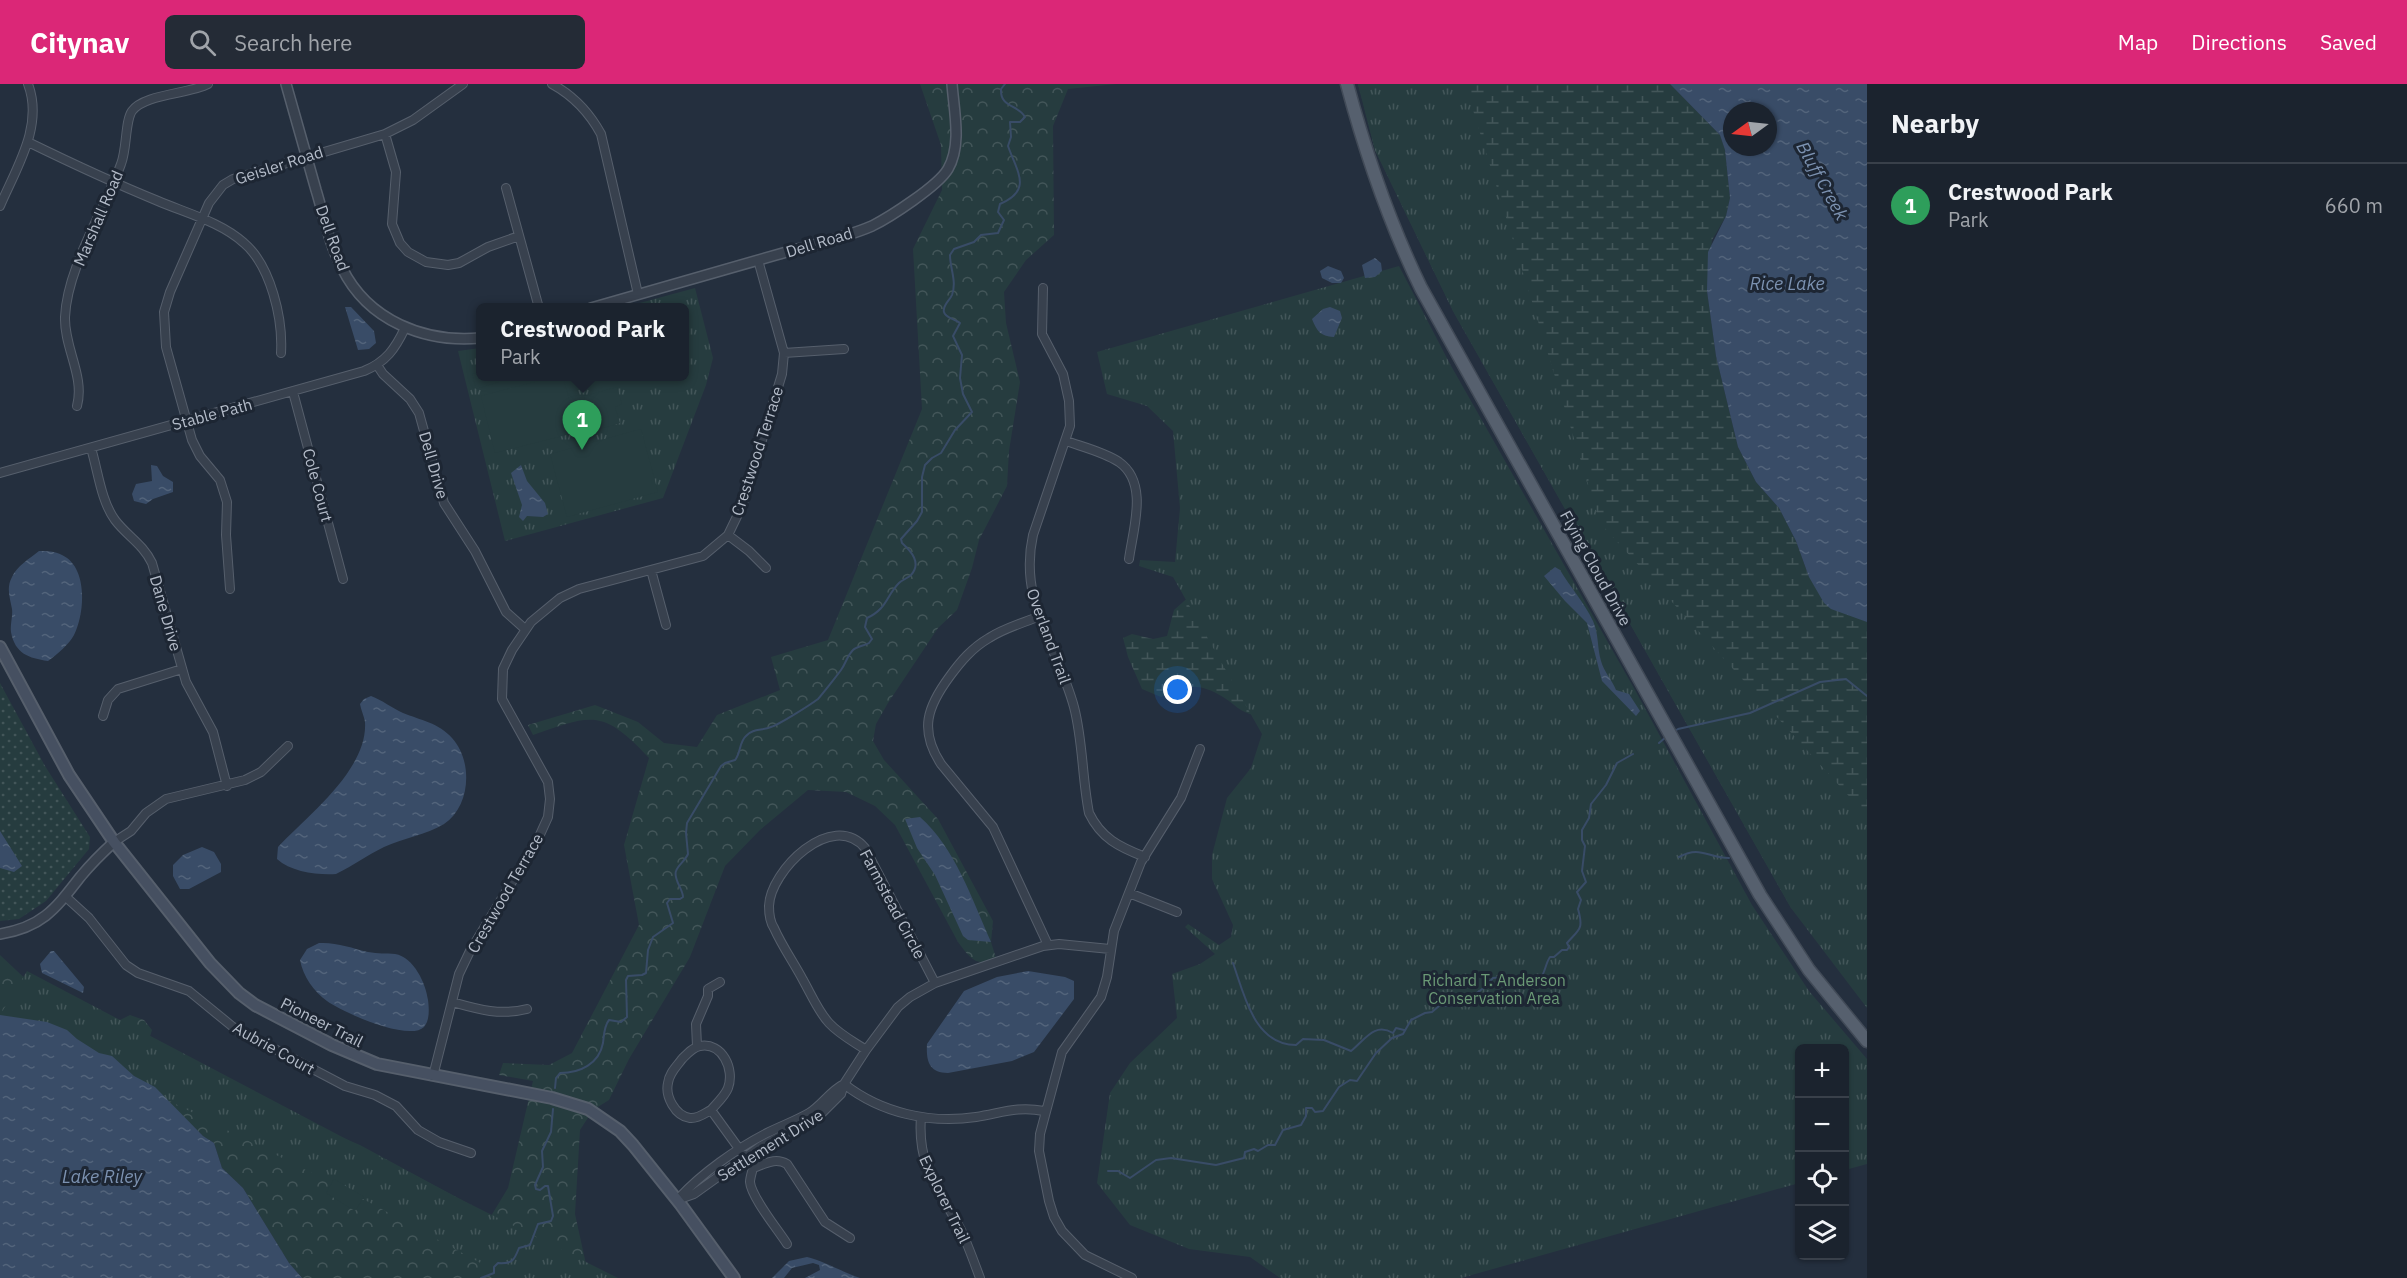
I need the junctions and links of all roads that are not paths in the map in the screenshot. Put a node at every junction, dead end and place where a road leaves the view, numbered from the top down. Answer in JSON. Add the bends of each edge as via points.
{"nodes":[{"id":1,"x":28,"y":84,"type":"edge"},
{"id":2,"x":208,"y":84,"type":"edge"},
{"id":3,"x":286,"y":84,"type":"edge"},
{"id":4,"x":463,"y":84,"type":"edge"},
{"id":5,"x":552,"y":84,"type":"edge"},
{"id":6,"x":952,"y":84,"type":"edge"},
{"id":7,"x":1347,"y":84,"type":"edge"},
{"id":8,"x":385,"y":134,"type":"junction"},
{"id":9,"x":27,"y":142,"type":"junction"},
{"id":10,"x":306,"y":156,"type":"junction"},
{"id":11,"x":113,"y":183,"type":"junction"},
{"id":12,"x":506,"y":188,"type":"dead end"},
{"id":13,"x":0,"y":206,"type":"edge"},
{"id":14,"x":201,"y":220,"type":"junction"},
{"id":15,"x":519,"y":236,"type":"junction"},
{"id":16,"x":758,"y":260,"type":"junction"},
{"id":17,"x":1043,"y":288,"type":"dead end"},
{"id":18,"x":638,"y":294,"type":"junction"},
{"id":19,"x":538,"y":303,"type":"edge"},
{"id":20,"x":608,"y":303,"type":"edge"},
{"id":21,"x":405,"y":328,"type":"junction"},
{"id":22,"x":476,"y":338,"type":"edge"},
{"id":23,"x":844,"y":349,"type":"dead end"},
{"id":24,"x":281,"y":353,"type":"dead end"},
{"id":25,"x":784,"y":353,"type":"junction"},
{"id":26,"x":377,"y":365,"type":"junction"},
{"id":27,"x":293,"y":392,"type":"junction"},
{"id":28,"x":77,"y":406,"type":"dead end"},
{"id":29,"x":187,"y":421,"type":"junction"},
{"id":30,"x":1066,"y":441,"type":"junction"},
{"id":31,"x":91,"y":448,"type":"junction"},
{"id":32,"x":0,"y":473,"type":"edge"},
{"id":33,"x":728,"y":536,"type":"junction"},
{"id":34,"x":1129,"y":559,"type":"dead end"},
{"id":35,"x":766,"y":568,"type":"dead end"},
{"id":36,"x":651,"y":570,"type":"junction"},
{"id":37,"x":344,"y":579,"type":"dead end"},
{"id":38,"x":230,"y":590,"type":"dead end"},
{"id":39,"x":1040,"y":616,"type":"junction"},
{"id":40,"x":666,"y":625,"type":"dead end"},
{"id":41,"x":525,"y":629,"type":"junction"},
{"id":42,"x":0,"y":647,"type":"edge"},
{"id":43,"x":182,"y":669,"type":"junction"},
{"id":44,"x":102,"y":716,"type":"dead end"},
{"id":45,"x":288,"y":746,"type":"dead end"},
{"id":46,"x":1200,"y":749,"type":"dead end"},
{"id":47,"x":227,"y":786,"type":"junction"},
{"id":48,"x":114,"y":842,"type":"junction"},
{"id":49,"x":1145,"y":857,"type":"junction"},
{"id":50,"x":1129,"y":893,"type":"junction"},
{"id":51,"x":66,"y":897,"type":"junction"},
{"id":52,"x":1177,"y":912,"type":"dead end"},
{"id":53,"x":0,"y":934,"type":"edge"},
{"id":54,"x":1048,"y":945,"type":"junction"},
{"id":55,"x":1110,"y":949,"type":"junction"},
{"id":56,"x":720,"y":982,"type":"dead end"},
{"id":57,"x":935,"y":983,"type":"junction"},
{"id":58,"x":452,"y":1002,"type":"junction"},
{"id":59,"x":527,"y":1009,"type":"dead end"},
{"id":60,"x":1867,"y":1041,"type":"edge"},
{"id":61,"x":697,"y":1046,"type":"junction"},
{"id":62,"x":866,"y":1050,"type":"junction"},
{"id":63,"x":433,"y":1076,"type":"junction"},
{"id":64,"x":844,"y":1084,"type":"junction"},
{"id":65,"x":711,"y":1110,"type":"junction"},
{"id":66,"x":1044,"y":1111,"type":"junction"},
{"id":67,"x":921,"y":1118,"type":"junction"},
{"id":68,"x":471,"y":1152,"type":"dead end"},
{"id":69,"x":742,"y":1153,"type":"junction"},
{"id":70,"x":753,"y":1168,"type":"junction"},
{"id":71,"x":677,"y":1200,"type":"junction"},
{"id":72,"x":850,"y":1238,"type":"dead end"},
{"id":73,"x":788,"y":1244,"type":"dead end"},
{"id":74,"x":734,"y":1278,"type":"edge"},
{"id":75,"x":980,"y":1278,"type":"edge"},
{"id":76,"x":1132,"y":1278,"type":"edge"}],
"edges":[{"from":1,"to":9,"type":"street","via":[[34,106]]},
{"from":2,"to":11,"type":"street","name":"Marshall Road","via":[[144,102],[132,111],[124,158]]},
{"from":3,"to":10,"type":"street","name":"Dell Road"},
{"from":4,"to":8,"type":"street","name":"Geisler Road","via":[[413,120]]},
{"from":5,"to":18,"type":"street","via":[[587,111],[601,134]]},
{"from":6,"to":16,"type":"street","name":"Dell Road","via":[[956,135],[953,158],[941,178],[871,226]]},
{"from":7,"to":60,"type":"main road","name":"Flying Cloud Drive","via":[[1366,153],[1421,288],[1760,895],[1822,987]]},
{"from":8,"to":10,"type":"street","name":"Geisler Road"},
{"from":8,"to":15,"type":"street","via":[[396,172],[393,224],[400,243],[417,258],[437,265],[459,263]]},
{"from":9,"to":11,"type":"street"},
{"from":9,"to":13,"type":"street"},
{"from":10,"to":14,"type":"street","name":"Geisler Road","via":[[233,178],[215,194]]},
{"from":10,"to":21,"type":"street","name":"Dell Road","via":[[342,269],[378,311]]},
{"from":11,"to":14,"type":"street"},
{"from":11,"to":28,"type":"street","name":"Marshall Road","via":[[66,303],[66,334],[80,389]]},
{"from":12,"to":15,"type":"street"},
{"from":14,"to":24,"type":"street","via":[[246,244],[263,266],[282,331]]},
{"from":14,"to":29,"type":"street","name":"Geisler Road","via":[[166,302],[163,322]]},
{"from":15,"to":19,"type":"street"},
{"from":16,"to":18,"type":"street","name":"Dell Road"},
{"from":16,"to":25,"type":"street","name":"Crestwood Terrace"},
{"from":17,"to":30,"type":"street","name":"Overland Trail","via":[[1042,333],[1063,374],[1070,401]]},
{"from":18,"to":20,"type":"street","name":"Dell Road"},
{"from":21,"to":22,"type":"street","name":"Dell Road","via":[[435,337]]},
{"from":21,"to":26,"type":"street","name":"Stable Path","via":[[391,354]]},
{"from":23,"to":25,"type":"street"},
{"from":25,"to":33,"type":"street","name":"Crestwood Terrace","via":[[782,374],[758,454]]},
{"from":26,"to":27,"type":"street","name":"Stable Path"},
{"from":26,"to":41,"type":"street","name":"Dell Drive","via":[[419,413],[444,503],[475,550],[507,612]]},
{"from":27,"to":29,"type":"street","name":"Stable Path"},
{"from":27,"to":37,"type":"street","name":"Cole Court"},
{"from":29,"to":31,"type":"street","name":"Stable Path"},
{"from":29,"to":38,"type":"street","name":"Geisler Road","via":[[195,448],[220,480],[227,502]]},
{"from":30,"to":34,"type":"street","via":[[1118,461],[1131,475],[1137,493]]},
{"from":30,"to":39,"type":"street","name":"Overland Trail","via":[[1029,553],[1030,588]]},
{"from":31,"to":32,"type":"street","name":"Stable Path"},
{"from":31,"to":43,"type":"street","name":"Dane Drive","via":[[111,512],[144,548],[152,563]]},
{"from":33,"to":35,"type":"street"},
{"from":33,"to":36,"type":"street","name":"Crestwood Terrace","via":[[703,556]]},
{"from":36,"to":40,"type":"street"},
{"from":36,"to":41,"type":"street","name":"Crestwood Terrace","via":[[570,593],[545,608]]},
{"from":39,"to":49,"type":"street","name":"Overland Trail","via":[[1075,709],[1089,813],[1098,830],[1112,843]]},
{"from":39,"to":54,"type":"street","via":[[990,637],[965,656],[932,702],[927,728],[941,764],[993,827]]},
{"from":41,"to":58,"type":"street","name":"Crestwood Terrace","via":[[503,669],[502,699],[548,782],[548,817],[470,951]]},
{"from":42,"to":48,"type":"main road","name":"Pioneer Trail","via":[[69,775]]},
{"from":43,"to":44,"type":"street","via":[[118,689]]},
{"from":43,"to":47,"type":"street","name":"Dane Drive","via":[[189,691],[213,732]]},
{"from":45,"to":47,"type":"street","via":[[253,777]]},
{"from":46,"to":49,"type":"street","via":[[1181,798]]},
{"from":47,"to":48,"type":"street","via":[[166,799]]},
{"from":48,"to":51,"type":"street"},
{"from":48,"to":63,"type":"main road","name":"Pioneer Trail","via":[[210,963],[239,993],[353,1056]]},
{"from":49,"to":50,"type":"street"},
{"from":50,"to":52,"type":"street"},
{"from":50,"to":55,"type":"street"},
{"from":51,"to":53,"type":"street","via":[[33,926]]},
{"from":51,"to":68,"type":"street","name":"Aubrie Court","via":[[89,918],[126,965],[138,973],[189,991],[233,1027],[345,1086],[396,1106],[418,1130],[439,1142]]},
{"from":54,"to":55,"type":"street","name":"Settlement Drive"},
{"from":54,"to":57,"type":"street","name":"Settlement Drive"},
{"from":55,"to":66,"type":"street","via":[[1101,997],[1062,1052]]},
{"from":56,"to":61,"type":"street","via":[[708,989],[696,1024]]},
{"from":57,"to":62,"type":"street","name":"Settlement Drive","via":[[898,1007]]},
{"from":57,"to":62,"type":"street","name":"Farmstead Circle","via":[[859,842],[845,835],[829,836],[791,862],[770,897],[773,928],[830,1023]]},
{"from":58,"to":59,"type":"street","via":[[501,1013]]},
{"from":58,"to":63,"type":"street","name":"Crestwood Terrace"},
{"from":61,"to":65,"type":"street","via":[[717,1050],[729,1069],[727,1090]]},
{"from":61,"to":65,"type":"street","via":[[673,1071],[668,1083],[669,1097],[677,1111],[688,1118]]},
{"from":62,"to":64,"type":"street","name":"Settlement Drive"},
{"from":63,"to":71,"type":"main road","name":"Pioneer Trail","via":[[556,1099],[588,1109],[620,1131]]},
{"from":64,"to":67,"type":"street","via":[[884,1107]]},
{"from":64,"to":69,"type":"street","name":"Settlement Drive","via":[[807,1114],[767,1133]]},
{"from":65,"to":69,"type":"street"},
{"from":66,"to":67,"type":"street","via":[[1020,1108],[959,1119]]},
{"from":66,"to":76,"type":"street","via":[[1039,1151],[1054,1217],[1072,1244],[1085,1255]]},
{"from":67,"to":75,"type":"street","name":"Explorer Trail","via":[[925,1165],[961,1231]]},
{"from":69,"to":70,"type":"street"},
{"from":69,"to":71,"type":"street","name":"Settlement Drive","via":[[689,1187]]},
{"from":70,"to":72,"type":"street","via":[[778,1160],[787,1164],[825,1222]]},
{"from":70,"to":73,"type":"street","via":[[752,1189]]},
{"from":71,"to":74,"type":"main road","name":"Pioneer Trail"}]}
